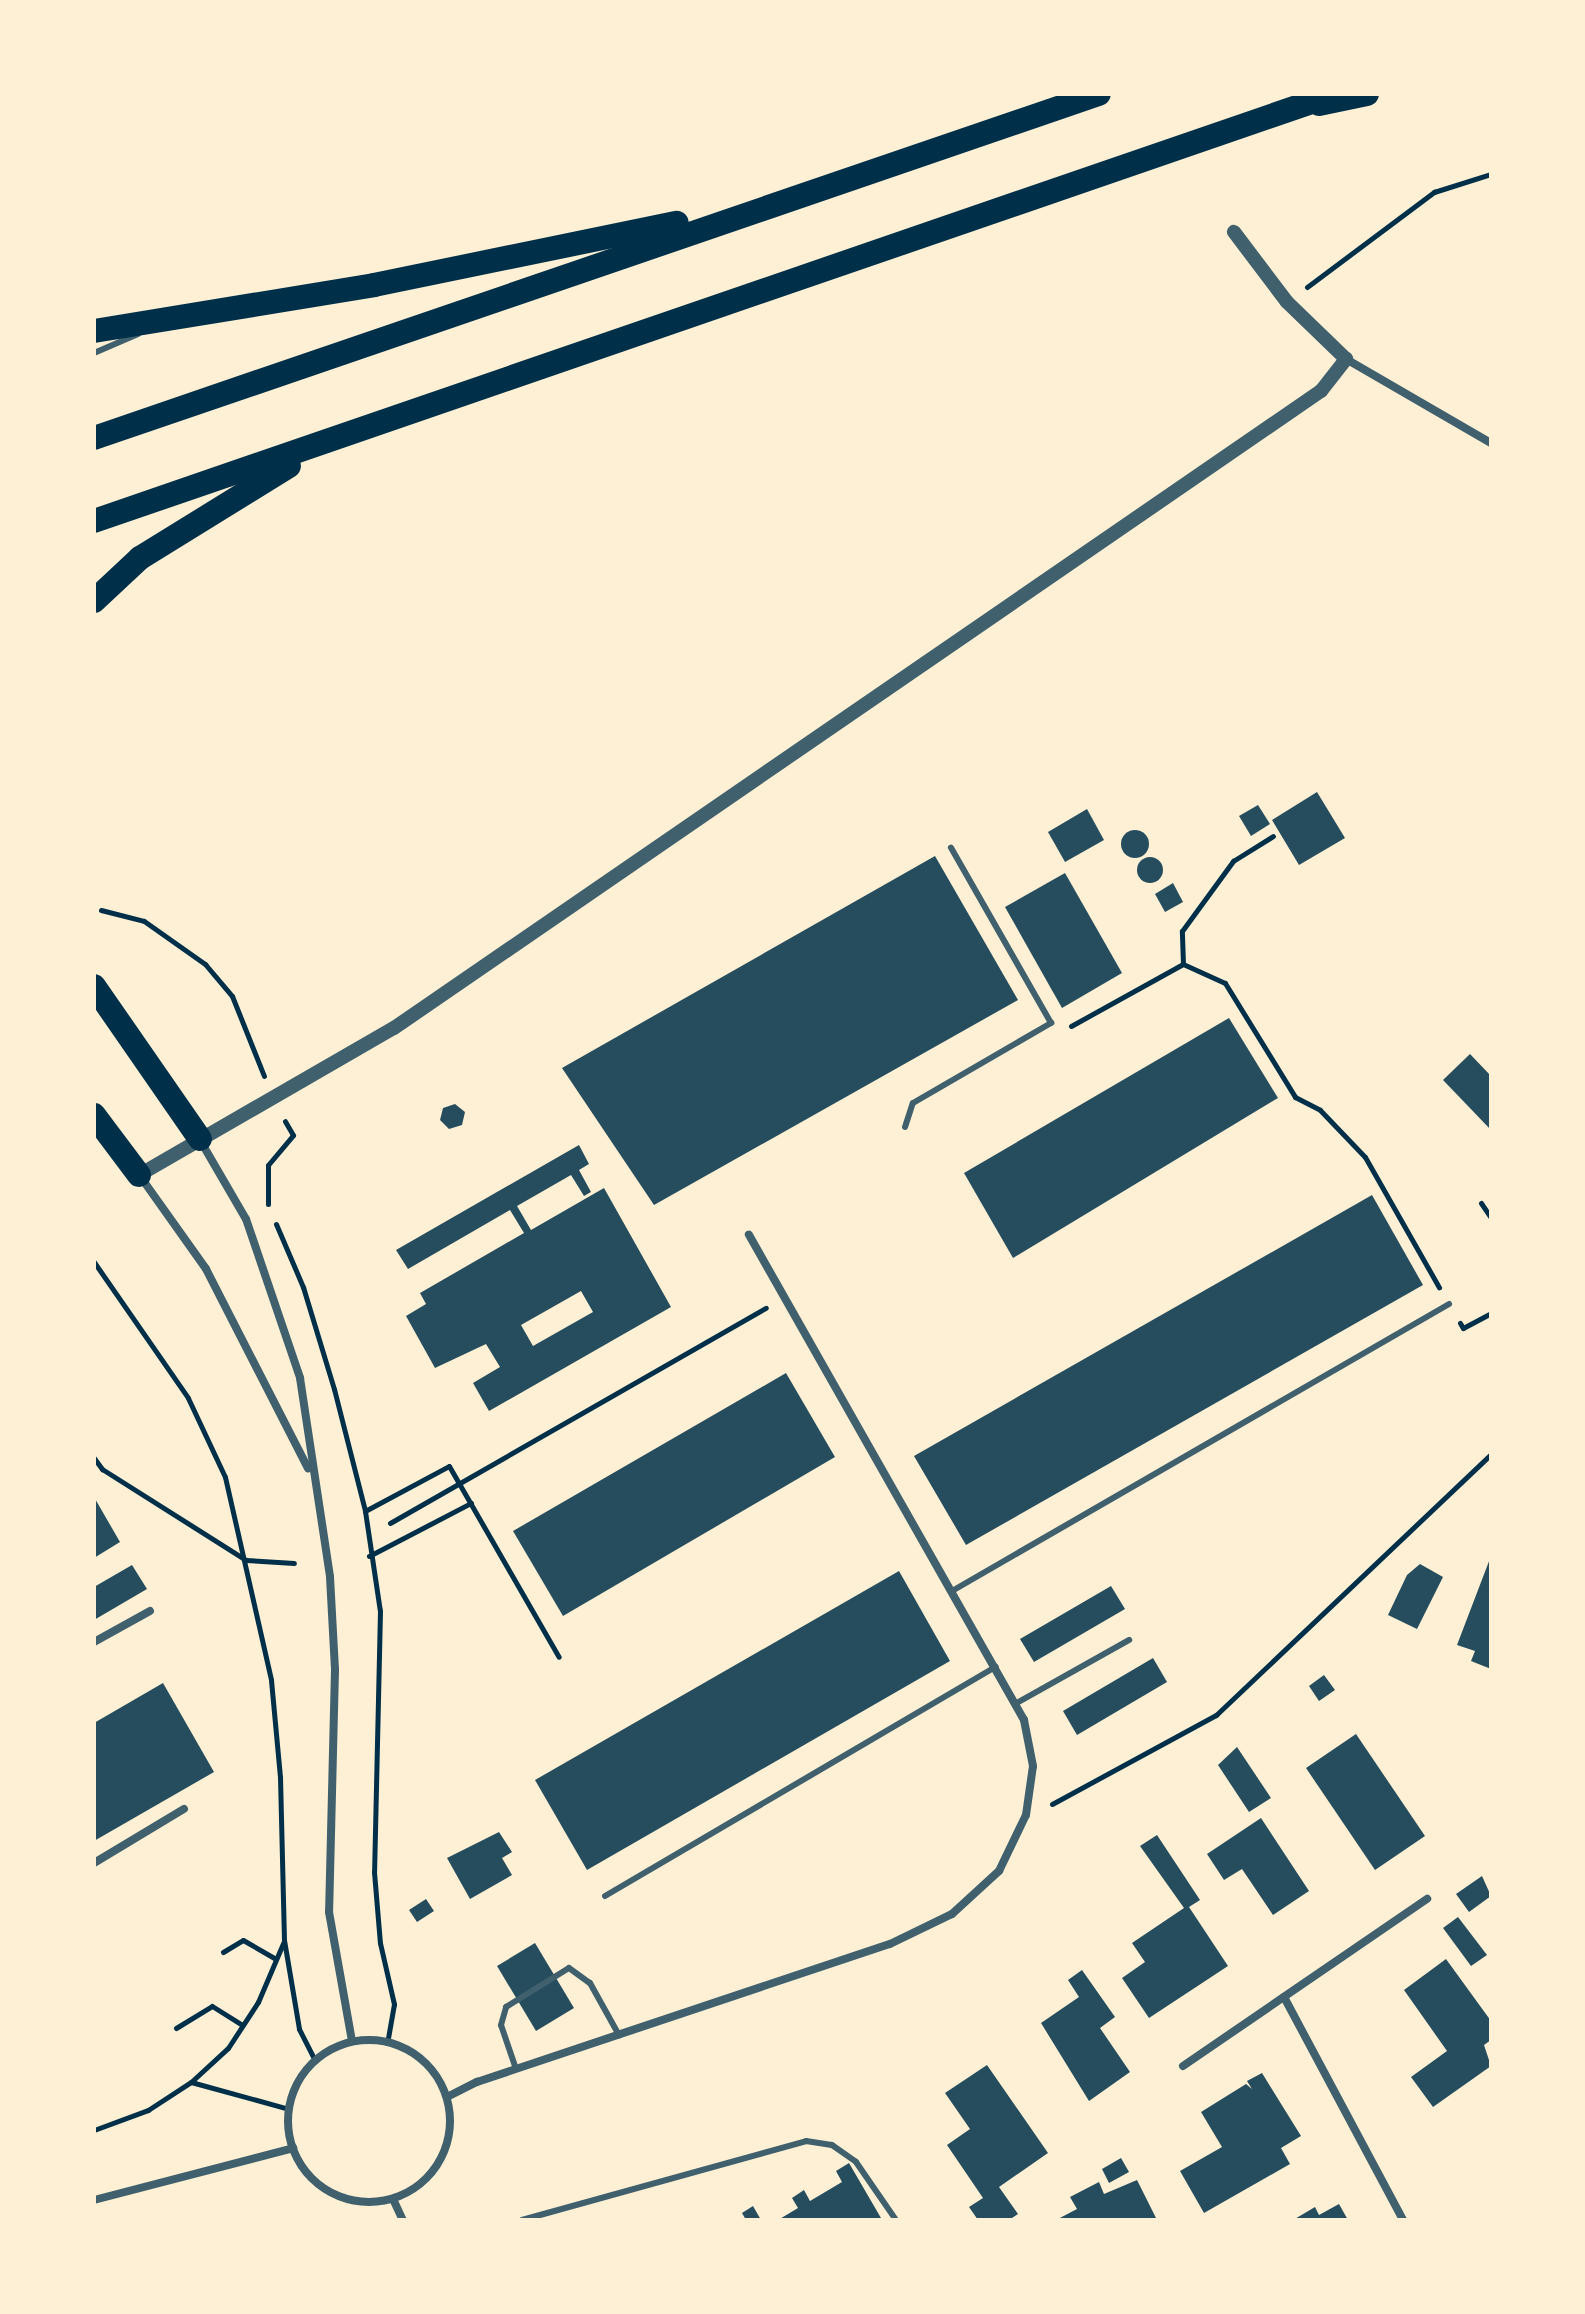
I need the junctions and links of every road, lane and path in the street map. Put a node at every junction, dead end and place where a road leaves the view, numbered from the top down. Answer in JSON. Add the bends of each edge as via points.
{"nodes":[{"id":1,"x":1099,"y":94,"type":"edge"},
{"id":2,"x":1335,"y":94,"type":"edge"},
{"id":3,"x":1367,"y":94,"type":"edge"},
{"id":4,"x":1293,"y":110,"type":"junction"},
{"id":5,"x":1491,"y":174,"type":"edge"},
{"id":6,"x":762,"y":206,"type":"junction"},
{"id":7,"x":1234,"y":232,"type":"dead end"},
{"id":8,"x":1287,"y":302,"type":"junction"},
{"id":9,"x":167,"y":322,"type":"junction"},
{"id":10,"x":94,"y":331,"type":"edge"},
{"id":11,"x":94,"y":353,"type":"edge"},
{"id":12,"x":1346,"y":359,"type":"junction"},
{"id":13,"x":94,"y":438,"type":"edge"},
{"id":14,"x":329,"y":442,"type":"junction"},
{"id":15,"x":1491,"y":443,"type":"edge"},
{"id":16,"x":94,"y":521,"type":"edge"},
{"id":17,"x":97,"y":596,"type":"edge"},
{"id":18,"x":1273,"y":836,"type":"dead end"},
{"id":19,"x":951,"y":848,"type":"dead end"},
{"id":20,"x":101,"y":910,"type":"dead end"},
{"id":21,"x":1183,"y":964,"type":"junction"},
{"id":22,"x":94,"y":986,"type":"edge"},
{"id":23,"x":1051,"y":1023,"type":"junction"},
{"id":24,"x":272,"y":1096,"type":"junction"},
{"id":25,"x":94,"y":1115,"type":"edge"},
{"id":26,"x":905,"y":1127,"type":"dead end"},
{"id":27,"x":200,"y":1139,"type":"junction"},
{"id":28,"x":139,"y":1175,"type":"junction"},
{"id":29,"x":1481,"y":1203,"type":"dead end"},
{"id":30,"x":1491,"y":1218,"type":"edge"},
{"id":31,"x":749,"y":1235,"type":"dead end"},
{"id":32,"x":94,"y":1262,"type":"edge"},
{"id":33,"x":784,"y":1297,"type":"junction"},
{"id":34,"x":1449,"y":1304,"type":"junction"},
{"id":35,"x":1491,"y":1313,"type":"edge"},
{"id":36,"x":1491,"y":1454,"type":"edge"},
{"id":37,"x":94,"y":1458,"type":"edge"},
{"id":38,"x":312,"y":1476,"type":"junction"},
{"id":39,"x":460,"y":1484,"type":"junction"},
{"id":40,"x":471,"y":1503,"type":"junction"},
{"id":41,"x":365,"y":1511,"type":"dead end"},
{"id":42,"x":390,"y":1523,"type":"dead end"},
{"id":43,"x":369,"y":1556,"type":"dead end"},
{"id":44,"x":246,"y":1560,"type":"junction"},
{"id":45,"x":294,"y":1563,"type":"dead end"},
{"id":46,"x":952,"y":1591,"type":"junction"},
{"id":47,"x":150,"y":1611,"type":"dead end"},
{"id":48,"x":1129,"y":1640,"type":"dead end"},
{"id":49,"x":94,"y":1642,"type":"edge"},
{"id":50,"x":559,"y":1657,"type":"dead end"},
{"id":51,"x":996,"y":1667,"type":"junction"},
{"id":52,"x":1015,"y":1704,"type":"junction"},
{"id":53,"x":184,"y":1809,"type":"dead end"},
{"id":54,"x":1026,"y":1815,"type":"junction"},
{"id":55,"x":94,"y":1863,"type":"edge"},
{"id":56,"x":605,"y":1896,"type":"dead end"},
{"id":57,"x":1427,"y":1899,"type":"dead end"},
{"id":58,"x":284,"y":1940,"type":"junction"},
{"id":59,"x":223,"y":1952,"type":"dead end"},
{"id":60,"x":276,"y":1959,"type":"junction"},
{"id":61,"x":1284,"y":1997,"type":"junction"},
{"id":62,"x":243,"y":2025,"type":"junction"},
{"id":63,"x":176,"y":2028,"type":"dead end"},
{"id":64,"x":619,"y":2035,"type":"junction"},
{"id":65,"x":352,"y":2041,"type":"junction"},
{"id":66,"x":315,"y":2061,"type":"junction"},
{"id":67,"x":1183,"y":2066,"type":"dead end"},
{"id":68,"x":516,"y":2069,"type":"junction"},
{"id":69,"x":191,"y":2082,"type":"junction"},
{"id":70,"x":447,"y":2097,"type":"junction"},
{"id":71,"x":289,"y":2109,"type":"junction"},
{"id":72,"x":94,"y":2130,"type":"edge"},
{"id":73,"x":293,"y":2148,"type":"junction"},
{"id":74,"x":393,"y":2199,"type":"junction"},
{"id":75,"x":94,"y":2200,"type":"edge"},
{"id":76,"x":403,"y":2220,"type":"edge"},
{"id":77,"x":522,"y":2220,"type":"edge"},
{"id":78,"x":896,"y":2220,"type":"edge"},
{"id":79,"x":1403,"y":2220,"type":"edge"}],
"edges":[{"from":1,"to":6,"type":"highway"},
{"from":2,"to":4,"type":"highway"},
{"from":3,"to":4,"type":"highway"},
{"from":4,"to":14,"type":"highway"},
{"from":5,"to":8,"type":"path","via":[[1434,192]]},
{"from":6,"to":9,"type":"highway"},
{"from":6,"to":13,"type":"highway"},
{"from":7,"to":8,"type":"street"},
{"from":8,"to":12,"type":"street"},
{"from":9,"to":10,"type":"highway"},
{"from":9,"to":11,"type":"lane"},
{"from":12,"to":15,"type":"street"},
{"from":12,"to":24,"type":"street","via":[[1321,391],[394,1028]]},
{"from":14,"to":16,"type":"highway"},
{"from":14,"to":17,"type":"highway","via":[[171,537]]},
{"from":18,"to":21,"type":"path","via":[[1233,861],[1182,931]]},
{"from":19,"to":23,"type":"lane"},
{"from":20,"to":24,"type":"path","via":[[144,921],[205,964],[232,996]]},
{"from":21,"to":23,"type":"path","via":[[1074,1027]]},
{"from":21,"to":34,"type":"path","via":[[1225,983],[1295,1097],[1320,1110],[1365,1157]]},
{"from":22,"to":27,"type":"highway"},
{"from":23,"to":26,"type":"lane","via":[[913,1103]]},
{"from":24,"to":27,"type":"street"},
{"from":25,"to":28,"type":"highway"},
{"from":27,"to":28,"type":"street"},
{"from":27,"to":38,"type":"street","via":[[246,1219],[274,1296],[300,1378]]},
{"from":28,"to":38,"type":"street","via":[[206,1269]]},
{"from":29,"to":30,"type":"path"},
{"from":31,"to":33,"type":"street"},
{"from":32,"to":44,"type":"path","via":[[188,1398],[225,1477]]},
{"from":33,"to":39,"type":"path"},
{"from":33,"to":46,"type":"street"},
{"from":34,"to":35,"type":"path","via":[[1463,1328]]},
{"from":34,"to":46,"type":"lane"},
{"from":36,"to":54,"type":"path","via":[[1216,1715],[1077,1794]]},
{"from":37,"to":44,"type":"path","via":[[102,1469]]},
{"from":38,"to":65,"type":"street","via":[[330,1577],[335,1670],[329,1912]]},
{"from":39,"to":40,"type":"path"},
{"from":39,"to":41,"type":"path","via":[[449,1466]]},
{"from":39,"to":42,"type":"path"},
{"from":40,"to":43,"type":"path"},
{"from":40,"to":50,"type":"path"},
{"from":44,"to":45,"type":"path"},
{"from":44,"to":58,"type":"path","via":[[274,1708]]},
{"from":46,"to":51,"type":"street"},
{"from":47,"to":49,"type":"street"},
{"from":48,"to":52,"type":"lane"},
{"from":51,"to":52,"type":"street"},
{"from":51,"to":56,"type":"lane"},
{"from":52,"to":54,"type":"street","via":[[1033,1766]]},
{"from":53,"to":55,"type":"street"},
{"from":54,"to":64,"type":"street","via":[[999,1871],[952,1914],[890,1944]]},
{"from":57,"to":61,"type":"street"},
{"from":58,"to":60,"type":"path"},
{"from":58,"to":66,"type":"path","via":[[299,2029]]},
{"from":59,"to":60,"type":"path","via":[[243,1940]]},
{"from":60,"to":62,"type":"path"},
{"from":61,"to":67,"type":"street"},
{"from":61,"to":79,"type":"street"},
{"from":62,"to":63,"type":"path","via":[[212,2006]]},
{"from":62,"to":69,"type":"path","via":[[228,2048]]},
{"from":64,"to":68,"type":"street"},
{"from":64,"to":68,"type":"lane","via":[[590,1983],[569,1968],[506,2007],[501,2025]]},
{"from":65,"to":66,"type":"street"},
{"from":65,"to":70,"type":"street","via":[[387,2042],[413,2053],[434,2072]]},
{"from":66,"to":71,"type":"street","via":[[298,2083]]},
{"from":68,"to":70,"type":"street"},
{"from":69,"to":71,"type":"path"},
{"from":69,"to":72,"type":"path","via":[[148,2110]]},
{"from":70,"to":74,"type":"street","via":[[450,2118],[442,2159],[413,2190]]},
{"from":71,"to":73,"type":"street"},
{"from":73,"to":74,"type":"street","via":[[305,2170],[344,2198]]},
{"from":73,"to":75,"type":"street"},
{"from":74,"to":76,"type":"street"},
{"from":77,"to":78,"type":"lane","via":[[806,2141],[832,2145],[856,2162]]}]}
